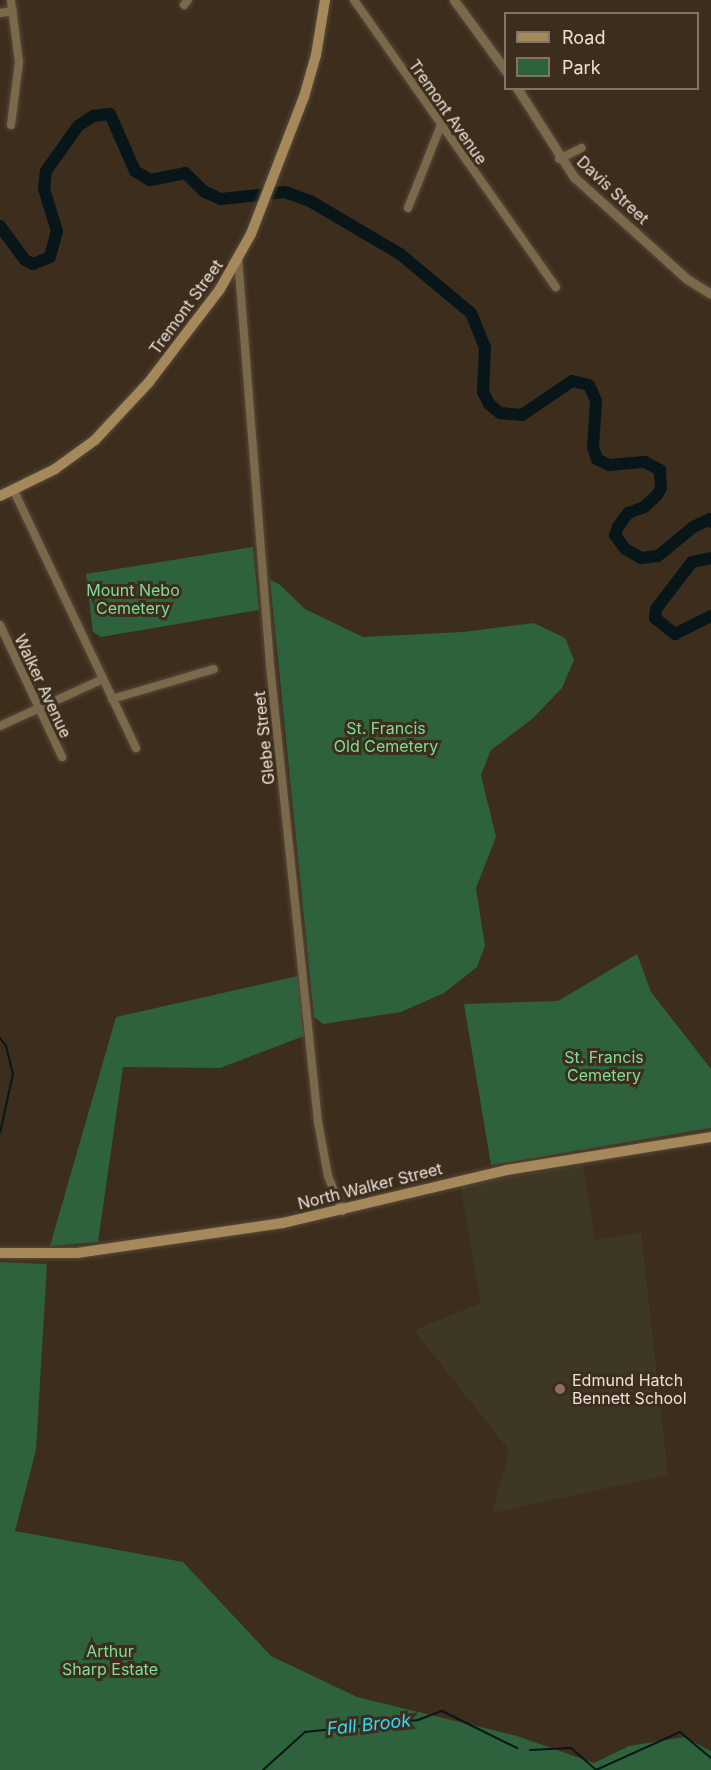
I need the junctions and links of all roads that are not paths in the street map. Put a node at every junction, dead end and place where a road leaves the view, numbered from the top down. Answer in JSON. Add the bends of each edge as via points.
{"nodes":[{"id":1,"x":11,"y":0,"type":"edge"},
{"id":2,"x":325,"y":0,"type":"edge"},
{"id":3,"x":354,"y":0,"type":"edge"},
{"id":4,"x":454,"y":0,"type":"edge"},
{"id":5,"x":13,"y":11,"type":"junction"},
{"id":6,"x":0,"y":13,"type":"edge"},
{"id":7,"x":504,"y":68,"type":"edge"},
{"id":8,"x":518,"y":90,"type":"edge"},
{"id":9,"x":11,"y":125,"type":"dead end"},
{"id":10,"x":441,"y":125,"type":"junction"},
{"id":11,"x":582,"y":148,"type":"dead end"},
{"id":12,"x":559,"y":159,"type":"junction"},
{"id":13,"x":408,"y":208,"type":"dead end"},
{"id":14,"x":238,"y":258,"type":"junction"},
{"id":15,"x":556,"y":287,"type":"dead end"},
{"id":16,"x":711,"y":294,"type":"edge"},
{"id":17,"x":13,"y":489,"type":"junction"},
{"id":18,"x":0,"y":496,"type":"edge"},
{"id":19,"x":0,"y":626,"type":"edge"},
{"id":20,"x":214,"y":669,"type":"dead end"},
{"id":21,"x":103,"y":679,"type":"junction"},
{"id":22,"x":112,"y":699,"type":"junction"},
{"id":23,"x":39,"y":708,"type":"junction"},
{"id":24,"x":0,"y":726,"type":"edge"},
{"id":25,"x":136,"y":748,"type":"dead end"},
{"id":26,"x":62,"y":757,"type":"dead end"},
{"id":27,"x":711,"y":1137,"type":"edge"},
{"id":28,"x":342,"y":1211,"type":"junction"},
{"id":29,"x":0,"y":1253,"type":"edge"}],
"edges":[{"from":1,"to":5,"type":"street"},
{"from":2,"to":14,"type":"main road","name":"Tremont Street","via":[[311,75],[274,176]]},
{"from":3,"to":10,"type":"street","name":"Tremont Avenue"},
{"from":4,"to":7,"type":"street"},
{"from":5,"to":6,"type":"street"},
{"from":5,"to":9,"type":"street","via":[[19,62]]},
{"from":8,"to":12,"type":"street","name":"Davis Street"},
{"from":10,"to":13,"type":"street"},
{"from":10,"to":15,"type":"street","name":"Tremont Avenue"},
{"from":11,"to":12,"type":"street"},
{"from":12,"to":16,"type":"street","name":"Davis Street","via":[[580,183],[687,279]]},
{"from":14,"to":17,"type":"main road","name":"Tremont Street","via":[[187,334],[104,431],[67,461]]},
{"from":14,"to":28,"type":"street","name":"Glebe Street","via":[[270,665],[318,1122],[328,1176]]},
{"from":17,"to":18,"type":"main road","name":"Tremont Street"},
{"from":17,"to":21,"type":"street"},
{"from":19,"to":23,"type":"street","name":"Walker Avenue"},
{"from":20,"to":22,"type":"street"},
{"from":21,"to":22,"type":"street"},
{"from":21,"to":23,"type":"street"},
{"from":22,"to":25,"type":"street"},
{"from":23,"to":24,"type":"street"},
{"from":23,"to":26,"type":"street","name":"Walker Avenue"},
{"from":27,"to":28,"type":"main road","name":"North Walker Street","via":[[498,1171]]},
{"from":28,"to":29,"type":"main road","name":"North Walker Street","via":[[77,1253]]}]}
